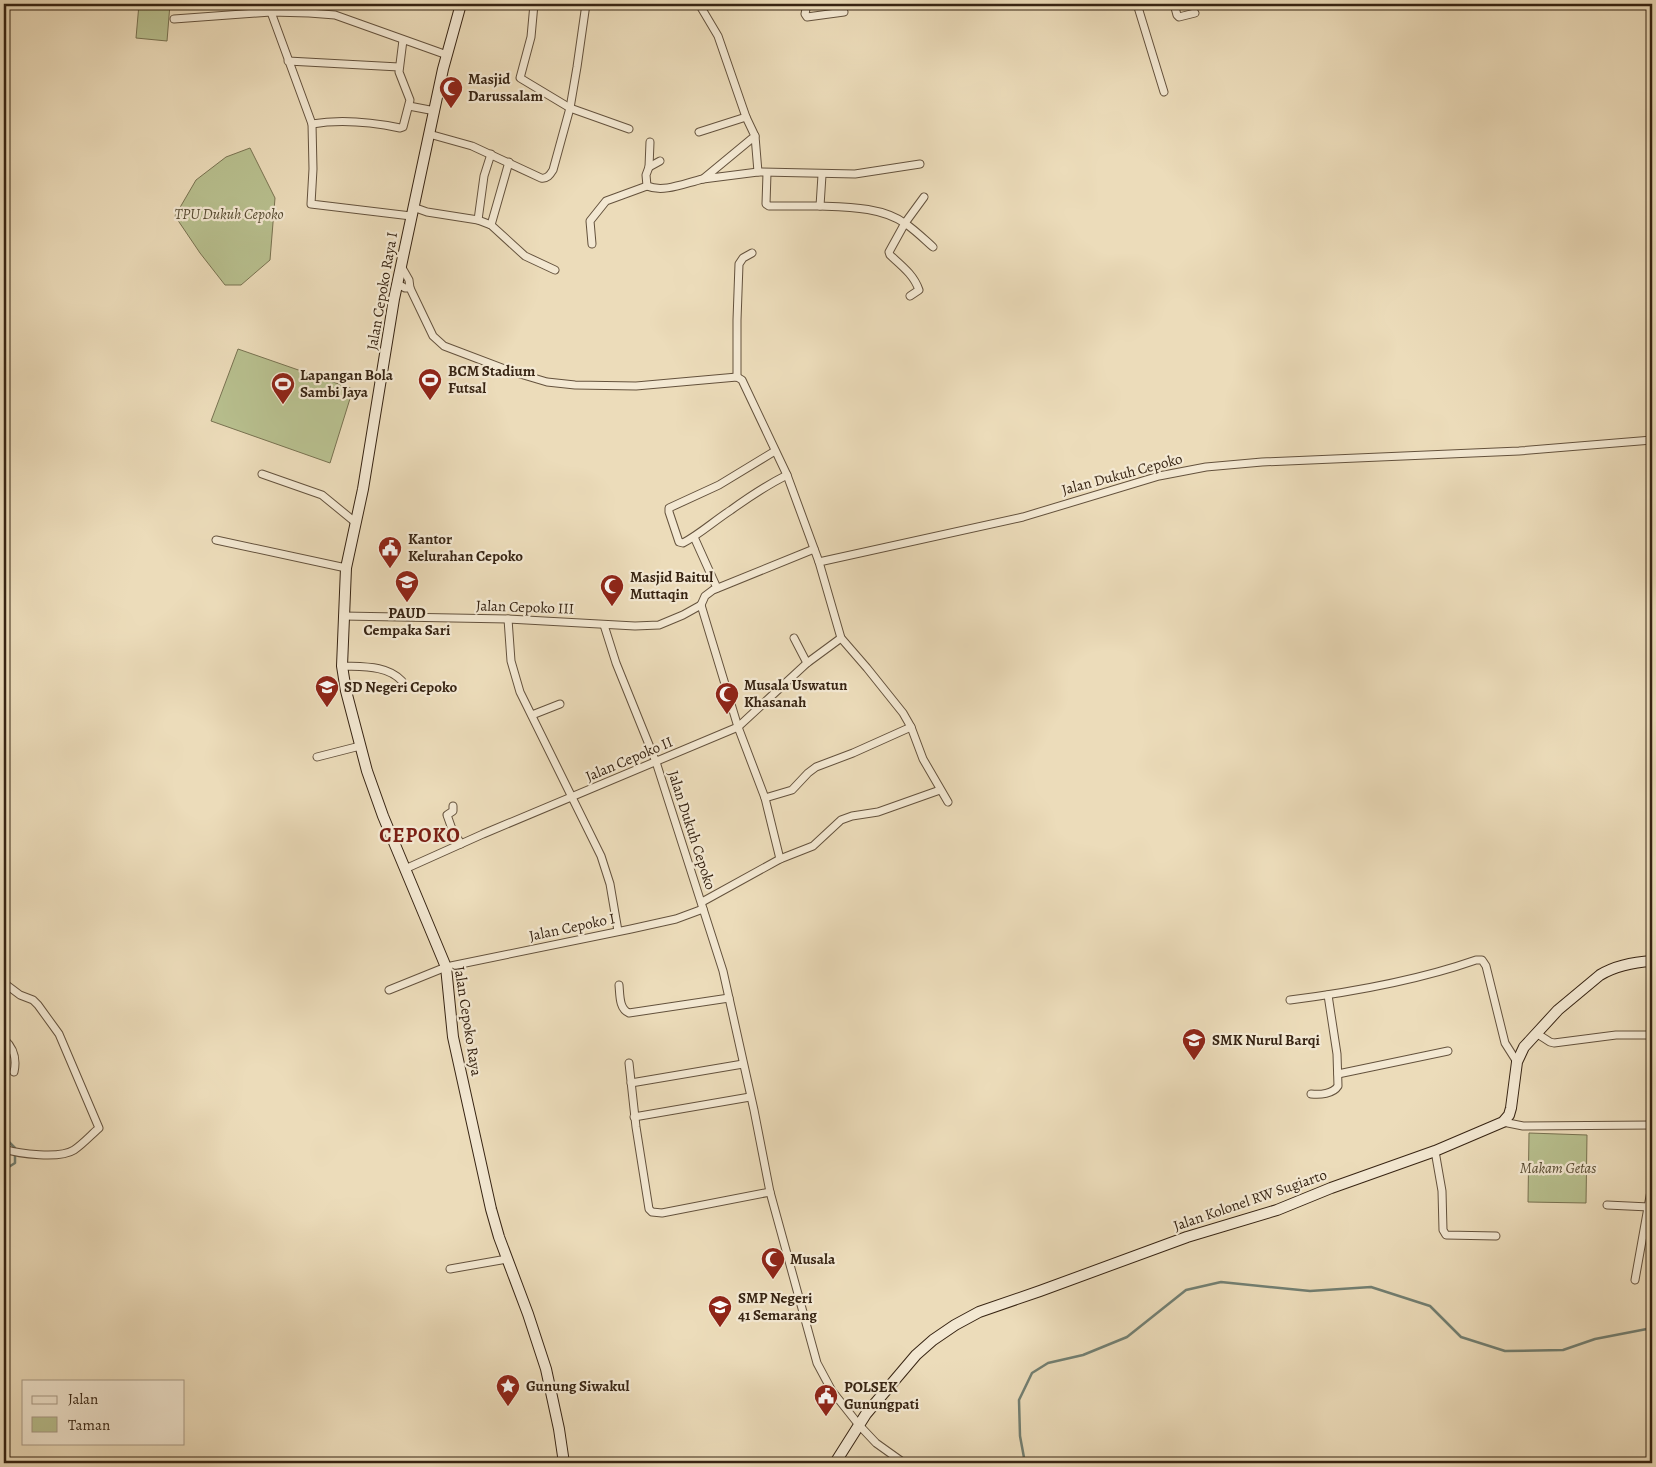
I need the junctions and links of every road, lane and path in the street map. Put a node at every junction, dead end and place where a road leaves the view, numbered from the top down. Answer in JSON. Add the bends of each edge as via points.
{"nodes":[{"id":1,"x":268,"y":4,"type":"edge"},
{"id":2,"x":461,"y":4,"type":"edge"},
{"id":3,"x":534,"y":4,"type":"edge"},
{"id":4,"x":586,"y":4,"type":"edge"},
{"id":5,"x":699,"y":4,"type":"edge"},
{"id":6,"x":807,"y":4,"type":"edge"},
{"id":7,"x":1137,"y":4,"type":"edge"},
{"id":8,"x":1174,"y":4,"type":"edge"},
{"id":9,"x":271,"y":12,"type":"junction"},
{"id":10,"x":844,"y":12,"type":"dead end"},
{"id":11,"x":1195,"y":13,"type":"dead end"},
{"id":12,"x":174,"y":19,"type":"dead end"},
{"id":13,"x":403,"y":40,"type":"junction"},
{"id":14,"x":447,"y":55,"type":"junction"},
{"id":15,"x":288,"y":61,"type":"junction"},
{"id":16,"x":399,"y":68,"type":"junction"},
{"id":17,"x":1164,"y":92,"type":"dead end"},
{"id":18,"x":410,"y":106,"type":"junction"},
{"id":19,"x":570,"y":108,"type":"junction"},
{"id":20,"x":435,"y":111,"type":"junction"},
{"id":21,"x":746,"y":117,"type":"junction"},
{"id":22,"x":312,"y":124,"type":"junction"},
{"id":23,"x":629,"y":129,"type":"dead end"},
{"id":24,"x":699,"y":132,"type":"dead end"},
{"id":25,"x":430,"y":134,"type":"junction"},
{"id":26,"x":755,"y":136,"type":"junction"},
{"id":27,"x":650,"y":142,"type":"dead end"},
{"id":28,"x":491,"y":154,"type":"junction"},
{"id":29,"x":660,"y":161,"type":"dead end"},
{"id":30,"x":509,"y":162,"type":"junction"},
{"id":31,"x":920,"y":164,"type":"dead end"},
{"id":32,"x":649,"y":166,"type":"junction"},
{"id":33,"x":758,"y":172,"type":"junction"},
{"id":34,"x":767,"y":172,"type":"junction"},
{"id":35,"x":822,"y":174,"type":"junction"},
{"id":36,"x":703,"y":179,"type":"junction"},
{"id":37,"x":646,"y":186,"type":"junction"},
{"id":38,"x":924,"y":196,"type":"dead end"},
{"id":39,"x":820,"y":206,"type":"junction"},
{"id":40,"x":412,"y":212,"type":"junction"},
{"id":41,"x":478,"y":220,"type":"junction"},
{"id":42,"x":905,"y":223,"type":"junction"},
{"id":43,"x":492,"y":225,"type":"junction"},
{"id":44,"x":592,"y":244,"type":"dead end"},
{"id":45,"x":933,"y":247,"type":"dead end"},
{"id":46,"x":752,"y":253,"type":"dead end"},
{"id":47,"x":402,"y":266,"type":"junction"},
{"id":48,"x":554,"y":270,"type":"dead end"},
{"id":49,"x":398,"y":284,"type":"junction"},
{"id":50,"x":410,"y":288,"type":"junction"},
{"id":51,"x":910,"y":296,"type":"dead end"},
{"id":52,"x":737,"y":377,"type":"junction"},
{"id":53,"x":1652,"y":440,"type":"edge"},
{"id":54,"x":775,"y":451,"type":"junction"},
{"id":55,"x":262,"y":474,"type":"dead end"},
{"id":56,"x":787,"y":474,"type":"junction"},
{"id":57,"x":355,"y":522,"type":"junction"},
{"id":58,"x":694,"y":537,"type":"junction"},
{"id":59,"x":216,"y":540,"type":"dead end"},
{"id":60,"x":814,"y":549,"type":"junction"},
{"id":61,"x":819,"y":562,"type":"junction"},
{"id":62,"x":346,"y":568,"type":"junction"},
{"id":63,"x":717,"y":588,"type":"junction"},
{"id":64,"x":701,"y":605,"type":"junction"},
{"id":65,"x":344,"y":616,"type":"junction"},
{"id":66,"x":508,"y":619,"type":"junction"},
{"id":67,"x":604,"y":625,"type":"junction"},
{"id":68,"x":794,"y":638,"type":"dead end"},
{"id":69,"x":841,"y":638,"type":"junction"},
{"id":70,"x":807,"y":663,"type":"junction"},
{"id":71,"x":342,"y":666,"type":"junction"},
{"id":72,"x":402,"y":680,"type":"dead end"},
{"id":73,"x":560,"y":704,"type":"dead end"},
{"id":74,"x":532,"y":715,"type":"junction"},
{"id":75,"x":738,"y":727,"type":"junction"},
{"id":76,"x":911,"y":727,"type":"junction"},
{"id":77,"x":360,"y":746,"type":"junction"},
{"id":78,"x":317,"y":757,"type":"dead end"},
{"id":79,"x":656,"y":762,"type":"junction"},
{"id":80,"x":940,"y":790,"type":"junction"},
{"id":81,"x":571,"y":797,"type":"junction"},
{"id":82,"x":765,"y":798,"type":"junction"},
{"id":83,"x":948,"y":802,"type":"dead end"},
{"id":84,"x":453,"y":806,"type":"dead end"},
{"id":85,"x":461,"y":844,"type":"junction"},
{"id":86,"x":780,"y":859,"type":"junction"},
{"id":87,"x":405,"y":869,"type":"junction"},
{"id":88,"x":702,"y":906,"type":"junction"},
{"id":89,"x":618,"y":931,"type":"junction"},
{"id":90,"x":1652,"y":961,"type":"edge"},
{"id":91,"x":446,"y":967,"type":"junction"},
{"id":92,"x":4,"y":983,"type":"edge"},
{"id":93,"x":619,"y":985,"type":"dead end"},
{"id":94,"x":388,"y":990,"type":"dead end"},
{"id":95,"x":1328,"y":995,"type":"junction"},
{"id":96,"x":729,"y":998,"type":"junction"},
{"id":97,"x":1290,"y":1000,"type":"dead end"},
{"id":98,"x":1536,"y":1032,"type":"junction"},
{"id":99,"x":1652,"y":1035,"type":"edge"},
{"id":100,"x":4,"y":1039,"type":"edge"},
{"id":101,"x":1448,"y":1051,"type":"dead end"},
{"id":102,"x":1516,"y":1062,"type":"junction"},
{"id":103,"x":628,"y":1063,"type":"dead end"},
{"id":104,"x":743,"y":1064,"type":"junction"},
{"id":105,"x":14,"y":1072,"type":"dead end"},
{"id":106,"x":1338,"y":1074,"type":"junction"},
{"id":107,"x":631,"y":1083,"type":"junction"},
{"id":108,"x":1311,"y":1094,"type":"dead end"},
{"id":109,"x":750,"y":1097,"type":"junction"},
{"id":110,"x":634,"y":1117,"type":"junction"},
{"id":111,"x":1503,"y":1122,"type":"junction"},
{"id":112,"x":1652,"y":1125,"type":"edge"},
{"id":113,"x":7,"y":1150,"type":"edge"},
{"id":114,"x":1435,"y":1151,"type":"junction"},
{"id":115,"x":1652,"y":1185,"type":"edge"},
{"id":116,"x":770,"y":1192,"type":"junction"},
{"id":117,"x":1607,"y":1205,"type":"dead end"},
{"id":118,"x":1649,"y":1207,"type":"junction"},
{"id":119,"x":1496,"y":1236,"type":"dead end"},
{"id":120,"x":507,"y":1259,"type":"junction"},
{"id":121,"x":450,"y":1269,"type":"dead end"},
{"id":122,"x":1635,"y":1280,"type":"dead end"},
{"id":123,"x":859,"y":1425,"type":"junction"},
{"id":124,"x":564,"y":1463,"type":"edge"},
{"id":125,"x":835,"y":1463,"type":"edge"},
{"id":126,"x":904,"y":1463,"type":"edge"}],
"edges":[{"from":1,"to":9,"type":"street"},
{"from":2,"to":14,"type":"main road","name":"Jalan Cepoko Raya I"},
{"from":3,"to":19,"type":"street","via":[[531,37],[520,78]]},
{"from":4,"to":19,"type":"street"},
{"from":5,"to":21,"type":"street","via":[[718,36]]},
{"from":6,"to":10,"type":"street","via":[[807,17]]},
{"from":7,"to":17,"type":"street"},
{"from":8,"to":11,"type":"street","via":[[1177,16]]},
{"from":9,"to":12,"type":"street"},
{"from":9,"to":13,"type":"street","via":[[335,16]]},
{"from":9,"to":15,"type":"street"},
{"from":13,"to":14,"type":"street"},
{"from":13,"to":16,"type":"street"},
{"from":14,"to":20,"type":"main road","name":"Jalan Cepoko Raya I"},
{"from":15,"to":16,"type":"street"},
{"from":15,"to":22,"type":"street"},
{"from":16,"to":18,"type":"street"},
{"from":18,"to":20,"type":"street"},
{"from":18,"to":22,"type":"street","via":[[405,125],[400,128],[344,121]]},
{"from":19,"to":23,"type":"street"},
{"from":19,"to":30,"type":"street","via":[[549,176],[540,178]]},
{"from":20,"to":25,"type":"main road","name":"Jalan Cepoko Raya I"},
{"from":21,"to":24,"type":"street"},
{"from":21,"to":26,"type":"street"},
{"from":22,"to":40,"type":"street","via":[[314,169],[310,204]]},
{"from":25,"to":28,"type":"street"},
{"from":25,"to":40,"type":"main road","name":"Jalan Cepoko Raya I"},
{"from":26,"to":33,"type":"street"},
{"from":26,"to":36,"type":"street"},
{"from":27,"to":32,"type":"street"},
{"from":28,"to":30,"type":"street"},
{"from":28,"to":41,"type":"street","via":[[484,176]]},
{"from":29,"to":32,"type":"street"},
{"from":30,"to":43,"type":"street"},
{"from":31,"to":35,"type":"street","via":[[855,174]]},
{"from":32,"to":37,"type":"street"},
{"from":33,"to":34,"type":"street"},
{"from":33,"to":36,"type":"street"},
{"from":34,"to":35,"type":"street"},
{"from":34,"to":39,"type":"street","via":[[766,204],[769,206]]},
{"from":35,"to":39,"type":"street"},
{"from":36,"to":37,"type":"street","via":[[662,189]]},
{"from":37,"to":44,"type":"street","via":[[600,206],[590,221]]},
{"from":38,"to":42,"type":"street"},
{"from":39,"to":42,"type":"street","via":[[851,207],[886,214]]},
{"from":40,"to":41,"type":"street"},
{"from":40,"to":47,"type":"main road","name":"Jalan Cepoko Raya I"},
{"from":41,"to":43,"type":"street"},
{"from":42,"to":45,"type":"street"},
{"from":42,"to":51,"type":"street","via":[[889,252],[916,282],[919,290]]},
{"from":43,"to":48,"type":"street","via":[[525,256]]},
{"from":46,"to":52,"type":"street","via":[[739,264]]},
{"from":47,"to":49,"type":"main road","name":"Jalan Cepoko Raya I"},
{"from":47,"to":50,"type":"street"},
{"from":49,"to":50,"type":"street"},
{"from":49,"to":57,"type":"main road","name":"Jalan Cepoko Raya I"},
{"from":50,"to":52,"type":"street","via":[[433,336],[444,346],[510,372],[547,382],[575,385],[636,386]]},
{"from":52,"to":54,"type":"street","via":[[746,387]]},
{"from":53,"to":61,"type":"street","name":"Jalan Dukuh Cepoko","via":[[1519,451],[1206,467],[1159,476],[1023,517]]},
{"from":54,"to":56,"type":"street"},
{"from":54,"to":58,"type":"street","via":[[719,485],[669,508],[679,542]]},
{"from":55,"to":57,"type":"street","via":[[322,495]]},
{"from":56,"to":58,"type":"street"},
{"from":56,"to":60,"type":"street"},
{"from":57,"to":62,"type":"main road","name":"Jalan Cepoko Raya I"},
{"from":58,"to":63,"type":"street"},
{"from":59,"to":62,"type":"street"},
{"from":60,"to":61,"type":"street"},
{"from":60,"to":63,"type":"street"},
{"from":61,"to":69,"type":"street"},
{"from":62,"to":65,"type":"main road","name":"Jalan Cepoko Raya I"},
{"from":63,"to":64,"type":"street","name":"Jalan Cepoko III","via":[[705,596]]},
{"from":64,"to":67,"type":"street","name":"Jalan Cepoko III","via":[[659,624]]},
{"from":64,"to":75,"type":"street"},
{"from":65,"to":66,"type":"street","name":"Jalan Cepoko III"},
{"from":65,"to":71,"type":"main road","name":"Jalan Cepoko Raya"},
{"from":66,"to":67,"type":"street","name":"Jalan Cepoko III"},
{"from":66,"to":74,"type":"street","via":[[511,661],[520,692]]},
{"from":67,"to":79,"type":"street","name":"Jalan Dukuh Cepoko"},
{"from":68,"to":70,"type":"street"},
{"from":69,"to":70,"type":"street","name":"Jalan Cepoko II"},
{"from":69,"to":76,"type":"street"},
{"from":70,"to":75,"type":"street","name":"Jalan Cepoko II"},
{"from":71,"to":72,"type":"street","via":[[388,671]]},
{"from":71,"to":77,"type":"main road","name":"Jalan Cepoko Raya"},
{"from":73,"to":74,"type":"street"},
{"from":74,"to":81,"type":"street"},
{"from":75,"to":79,"type":"street","name":"Jalan Cepoko II"},
{"from":75,"to":82,"type":"street"},
{"from":76,"to":80,"type":"street"},
{"from":76,"to":82,"type":"street","via":[[816,767],[792,790]]},
{"from":77,"to":78,"type":"street"},
{"from":77,"to":87,"type":"main road","name":"Jalan Cepoko Raya","via":[[366,771]]},
{"from":79,"to":81,"type":"street","name":"Jalan Cepoko II"},
{"from":79,"to":88,"type":"street","name":"Jalan Dukuh Cepoko"},
{"from":80,"to":83,"type":"street"},
{"from":80,"to":86,"type":"street","name":"Jalan Dukuh Cepoko","via":[[878,812],[841,820],[813,846]]},
{"from":81,"to":85,"type":"street","name":"Jalan Cepoko II"},
{"from":81,"to":89,"type":"street","via":[[601,856],[610,884]]},
{"from":82,"to":86,"type":"street"},
{"from":84,"to":85,"type":"street","via":[[448,818]]},
{"from":85,"to":87,"type":"street","name":"Jalan Cepoko II"},
{"from":86,"to":88,"type":"street","name":"Jalan Dukuh Cepoko"},
{"from":87,"to":91,"type":"main road","name":"Jalan Cepoko Raya"},
{"from":88,"to":89,"type":"street","name":"Jalan Cepoko I","via":[[676,919]]},
{"from":88,"to":96,"type":"street","name":"Jalan Dukuh Cepoko"},
{"from":89,"to":91,"type":"street","name":"Jalan Cepoko I"},
{"from":90,"to":98,"type":"main road","via":[[1600,975]]},
{"from":91,"to":94,"type":"street"},
{"from":91,"to":120,"type":"main road","name":"Jalan Cepoko Raya","via":[[458,1064],[493,1215]]},
{"from":92,"to":113,"type":"street","via":[[33,1000],[58,1034],[98,1128],[66,1153]]},
{"from":93,"to":96,"type":"street","via":[[622,1007],[629,1013]]},
{"from":95,"to":97,"type":"street"},
{"from":95,"to":102,"type":"street","via":[[1482,960],[1505,1043]]},
{"from":95,"to":106,"type":"street"},
{"from":96,"to":104,"type":"street","name":"Jalan Dukuh Cepoko"},
{"from":98,"to":99,"type":"street","via":[[1554,1043],[1616,1035]]},
{"from":98,"to":102,"type":"main road"},
{"from":100,"to":105,"type":"street","via":[[13,1049]]},
{"from":101,"to":106,"type":"street"},
{"from":102,"to":111,"type":"main road","via":[[1511,1108]]},
{"from":103,"to":107,"type":"street"},
{"from":104,"to":107,"type":"street"},
{"from":104,"to":109,"type":"street","name":"Jalan Dukuh Cepoko"},
{"from":106,"to":108,"type":"street","via":[[1335,1090]]},
{"from":107,"to":110,"type":"street"},
{"from":109,"to":110,"type":"street"},
{"from":109,"to":116,"type":"street","name":"Jalan Dukuh Cepoko"},
{"from":110,"to":116,"type":"street","via":[[652,1212],[662,1213]]},
{"from":111,"to":112,"type":"street","via":[[1523,1126]]},
{"from":111,"to":114,"type":"main road","name":"Jalan Kolonel RW Sugiarto"},
{"from":114,"to":119,"type":"street","via":[[1446,1235]]},
{"from":114,"to":123,"type":"main road","name":"Jalan Kolonel RW Sugiarto","via":[[1277,1210],[1187,1237],[979,1312],[948,1330],[916,1355]]},
{"from":115,"to":118,"type":"street"},
{"from":116,"to":123,"type":"street","name":"Jalan Dukuh Cepoko","via":[[817,1363],[832,1391]]},
{"from":117,"to":118,"type":"street"},
{"from":118,"to":122,"type":"street"},
{"from":120,"to":121,"type":"street"},
{"from":120,"to":124,"type":"main road","name":"Jalan Cepoko Raya","via":[[546,1369]]},
{"from":123,"to":125,"type":"main road","name":"Jalan Kolonel RW Sugiarto"},
{"from":123,"to":126,"type":"street","name":"Jalan Dukuh Cepoko","via":[[876,1443]]}]}
